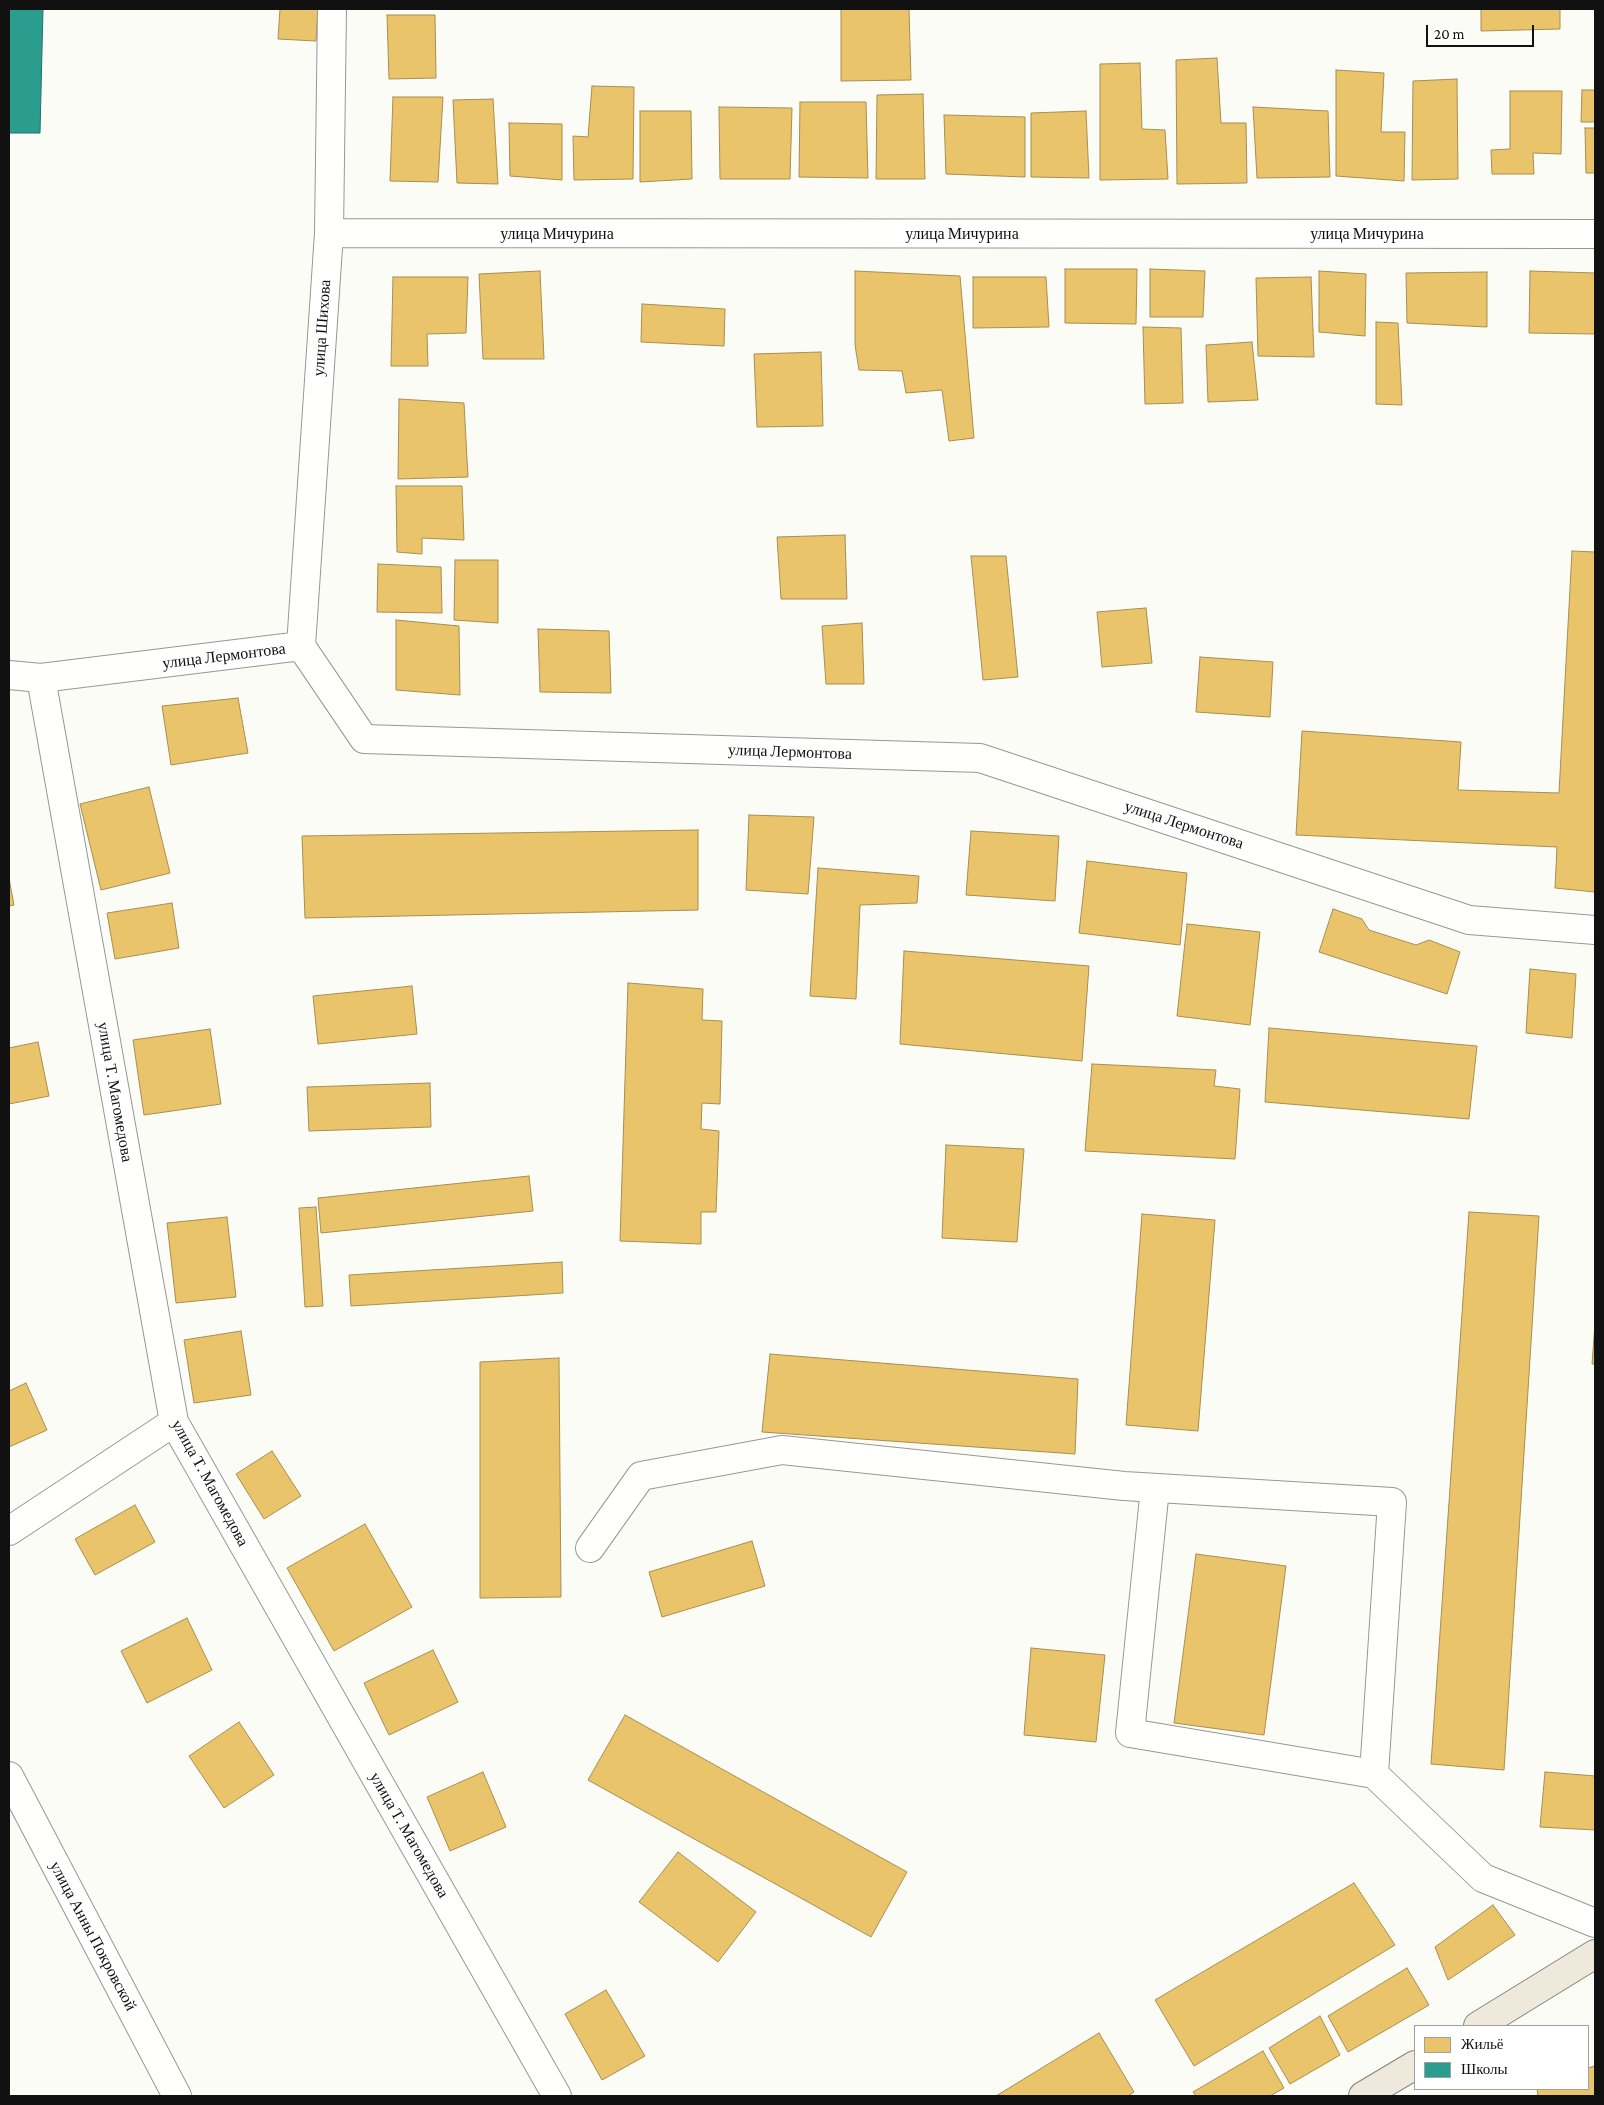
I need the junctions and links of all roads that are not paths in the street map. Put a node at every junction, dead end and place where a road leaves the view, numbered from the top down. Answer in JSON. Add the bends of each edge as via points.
{"nodes":[{"id":1,"x":332,"y":9,"type":"edge"},
{"id":2,"x":329,"y":234,"type":"junction"},
{"id":3,"x":1595,"y":234,"type":"edge"},
{"id":4,"x":301,"y":646,"type":"junction"},
{"id":5,"x":9,"y":675,"type":"edge"},
{"id":6,"x":41,"y":678,"type":"junction"},
{"id":7,"x":1595,"y":930,"type":"edge"},
{"id":8,"x":174,"y":1422,"type":"junction"},
{"id":9,"x":1155,"y":1488,"type":"junction"},
{"id":10,"x":9,"y":1531,"type":"edge"},
{"id":11,"x":590,"y":1548,"type":"dead end"},
{"id":12,"x":1374,"y":1774,"type":"junction"},
{"id":13,"x":9,"y":1776,"type":"edge"},
{"id":14,"x":1595,"y":1923,"type":"edge"},
{"id":15,"x":1595,"y":1954,"type":"edge"},
{"id":16,"x":1480,"y":2025,"type":"edge"},
{"id":17,"x":1414,"y":2065,"type":"edge"},
{"id":18,"x":177,"y":2096,"type":"edge"},
{"id":19,"x":557,"y":2096,"type":"edge"},
{"id":20,"x":1364,"y":2096,"type":"edge"}],
"edges":[{"from":1,"to":2,"type":"street","name":"улица Шихова"},
{"from":2,"to":3,"type":"street","name":"улица Мичурина"},
{"from":2,"to":4,"type":"street","name":"улица Шихова"},
{"from":4,"to":6,"type":"street","name":"улица Лермонтова"},
{"from":4,"to":7,"type":"street","name":"улица Лермонтова","via":[[364,738],[980,758],[1469,920]]},
{"from":5,"to":6,"type":"street","name":"улица Лермонтова"},
{"from":6,"to":8,"type":"street","name":"улица Т. Магомедова"},
{"from":8,"to":10,"type":"street"},
{"from":8,"to":19,"type":"street","name":"улица Т. Магомедова"},
{"from":9,"to":11,"type":"street","via":[[782,1450],[641,1476]]},
{"from":9,"to":12,"type":"street","via":[[1130,1733]]},
{"from":9,"to":12,"type":"street","via":[[1392,1502]]},
{"from":12,"to":14,"type":"street","via":[[1483,1878]]},
{"from":13,"to":18,"type":"street","name":"улица Анны Покровской"},
{"from":15,"to":16,"type":"main road"},
{"from":17,"to":20,"type":"main road"}]}
